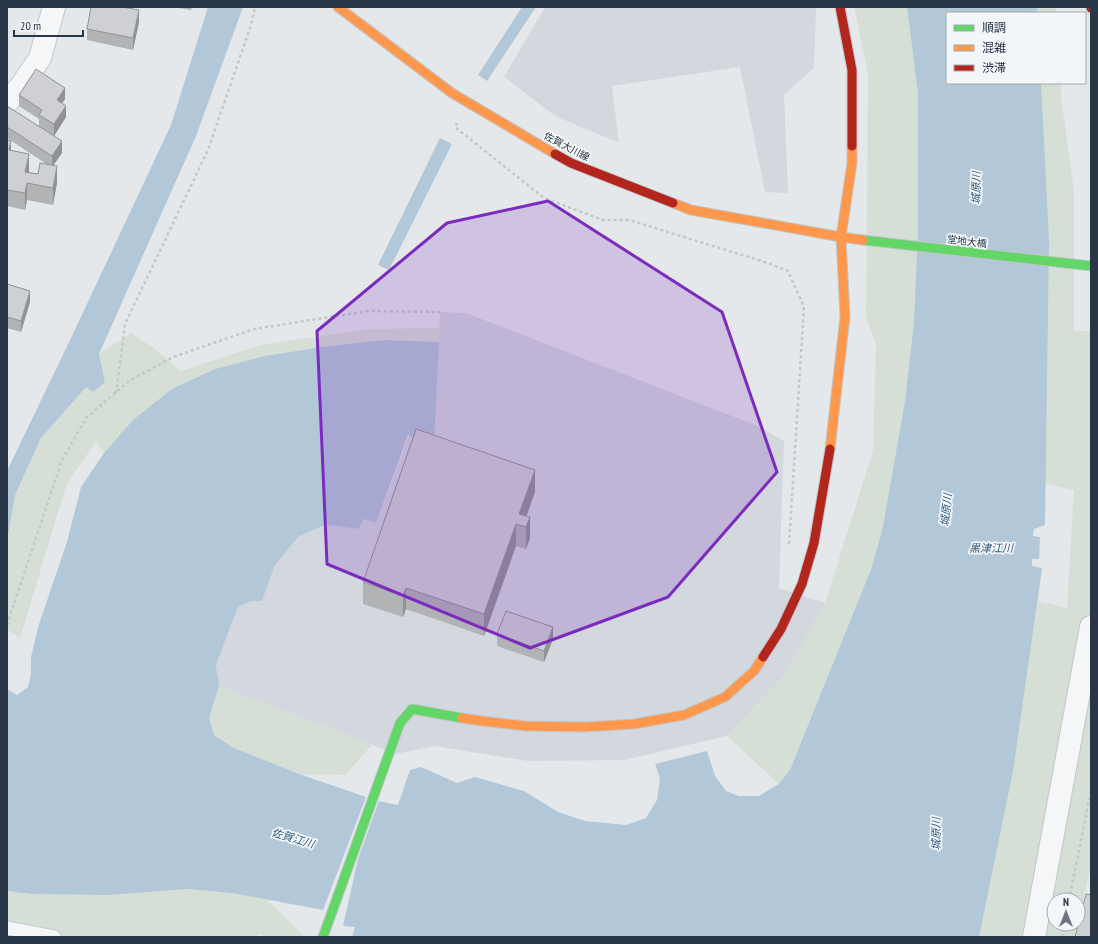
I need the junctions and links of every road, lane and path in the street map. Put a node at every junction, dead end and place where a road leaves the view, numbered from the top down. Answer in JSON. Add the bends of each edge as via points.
{"nodes":[{"id":1,"x":54,"y":7,"type":"edge"},
{"id":2,"x":256,"y":7,"type":"edge"},
{"id":3,"x":338,"y":7,"type":"edge"},
{"id":4,"x":840,"y":7,"type":"edge"},
{"id":5,"x":7,"y":102,"type":"edge"},
{"id":6,"x":469,"y":103,"type":"junction"},
{"id":7,"x":841,"y":237,"type":"junction"},
{"id":8,"x":1091,"y":266,"type":"edge"},
{"id":9,"x":440,"y":312,"type":"dead end"},
{"id":10,"x":116,"y":393,"type":"junction"},
{"id":11,"x":790,"y":550,"type":"dead end"},
{"id":12,"x":7,"y":625,"type":"edge"},
{"id":13,"x":1091,"y":627,"type":"edge"},
{"id":14,"x":1091,"y":791,"type":"edge"},
{"id":15,"x":1071,"y":892,"type":"edge"},
{"id":16,"x":7,"y":928,"type":"edge"},
{"id":17,"x":54,"y":937,"type":"edge"},
{"id":18,"x":323,"y":937,"type":"edge"},
{"id":19,"x":1034,"y":937,"type":"edge"}],
"edges":[{"from":1,"to":5,"type":"street","via":[[40,58]]},
{"from":2,"to":10,"type":"path","via":[[208,150],[125,324]]},
{"from":3,"to":6,"type":"street","name":"佐賀大川線"},
{"from":4,"to":7,"type":"street","via":[[852,70],[852,163]]},
{"from":6,"to":7,"type":"street","name":"佐賀大川線","via":[[571,163],[691,210]]},
{"from":6,"to":11,"type":"path","via":[[455,127],[544,198],[603,220],[629,220],[788,271],[804,308],[788,544]]},
{"from":7,"to":8,"type":"street","name":"堂地大橋"},
{"from":7,"to":18,"type":"street","via":[[845,317],[829,456],[814,544],[802,584],[781,629],[754,671],[725,697],[684,715],[634,724],[584,727],[526,726],[412,709],[400,723]]},
{"from":9,"to":10,"type":"path","via":[[369,311],[254,329],[173,357],[129,381]]},
{"from":10,"to":12,"type":"path","via":[[86,418],[62,460]]},
{"from":13,"to":19,"type":"street"},
{"from":14,"to":15,"type":"path"},
{"from":16,"to":17,"type":"lane"}]}
